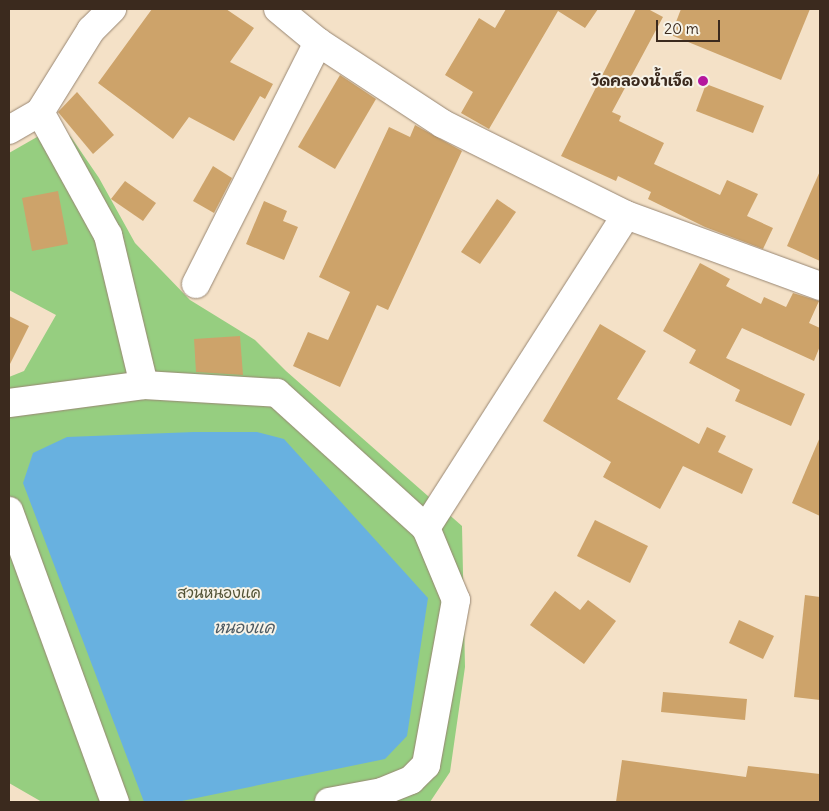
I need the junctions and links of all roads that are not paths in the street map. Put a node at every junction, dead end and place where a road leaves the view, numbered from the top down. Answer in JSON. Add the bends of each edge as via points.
{"nodes":[{"id":1,"x":112,"y":9,"type":"edge"},
{"id":2,"x":278,"y":9,"type":"edge"},
{"id":3,"x":318,"y":42,"type":"junction"},
{"id":4,"x":40,"y":112,"type":"junction"},
{"id":5,"x":9,"y":130,"type":"edge"},
{"id":6,"x":626,"y":215,"type":"junction"},
{"id":7,"x":196,"y":284,"type":"dead end"},
{"id":8,"x":820,"y":286,"type":"edge"},
{"id":9,"x":144,"y":385,"type":"junction"},
{"id":10,"x":9,"y":402,"type":"edge"},
{"id":11,"x":9,"y":511,"type":"edge"},
{"id":12,"x":426,"y":528,"type":"junction"},
{"id":13,"x":18,"y":568,"type":"edge"},
{"id":14,"x":115,"y":802,"type":"edge"},
{"id":15,"x":329,"y":802,"type":"edge"}],
"edges":[{"from":1,"to":4,"type":"street","via":[[91,30]]},
{"from":2,"to":3,"type":"street"},
{"from":3,"to":6,"type":"street","via":[[443,124]]},
{"from":3,"to":7,"type":"street"},
{"from":4,"to":5,"type":"street"},
{"from":4,"to":9,"type":"street","via":[[108,235]]},
{"from":6,"to":8,"type":"street"},
{"from":6,"to":12,"type":"street"},
{"from":9,"to":10,"type":"street"},
{"from":9,"to":12,"type":"street","via":[[277,393]]},
{"from":11,"to":13,"type":"street"},
{"from":12,"to":15,"type":"street","via":[[456,600],[426,764],[411,780],[382,792]]},
{"from":13,"to":14,"type":"street"}]}
